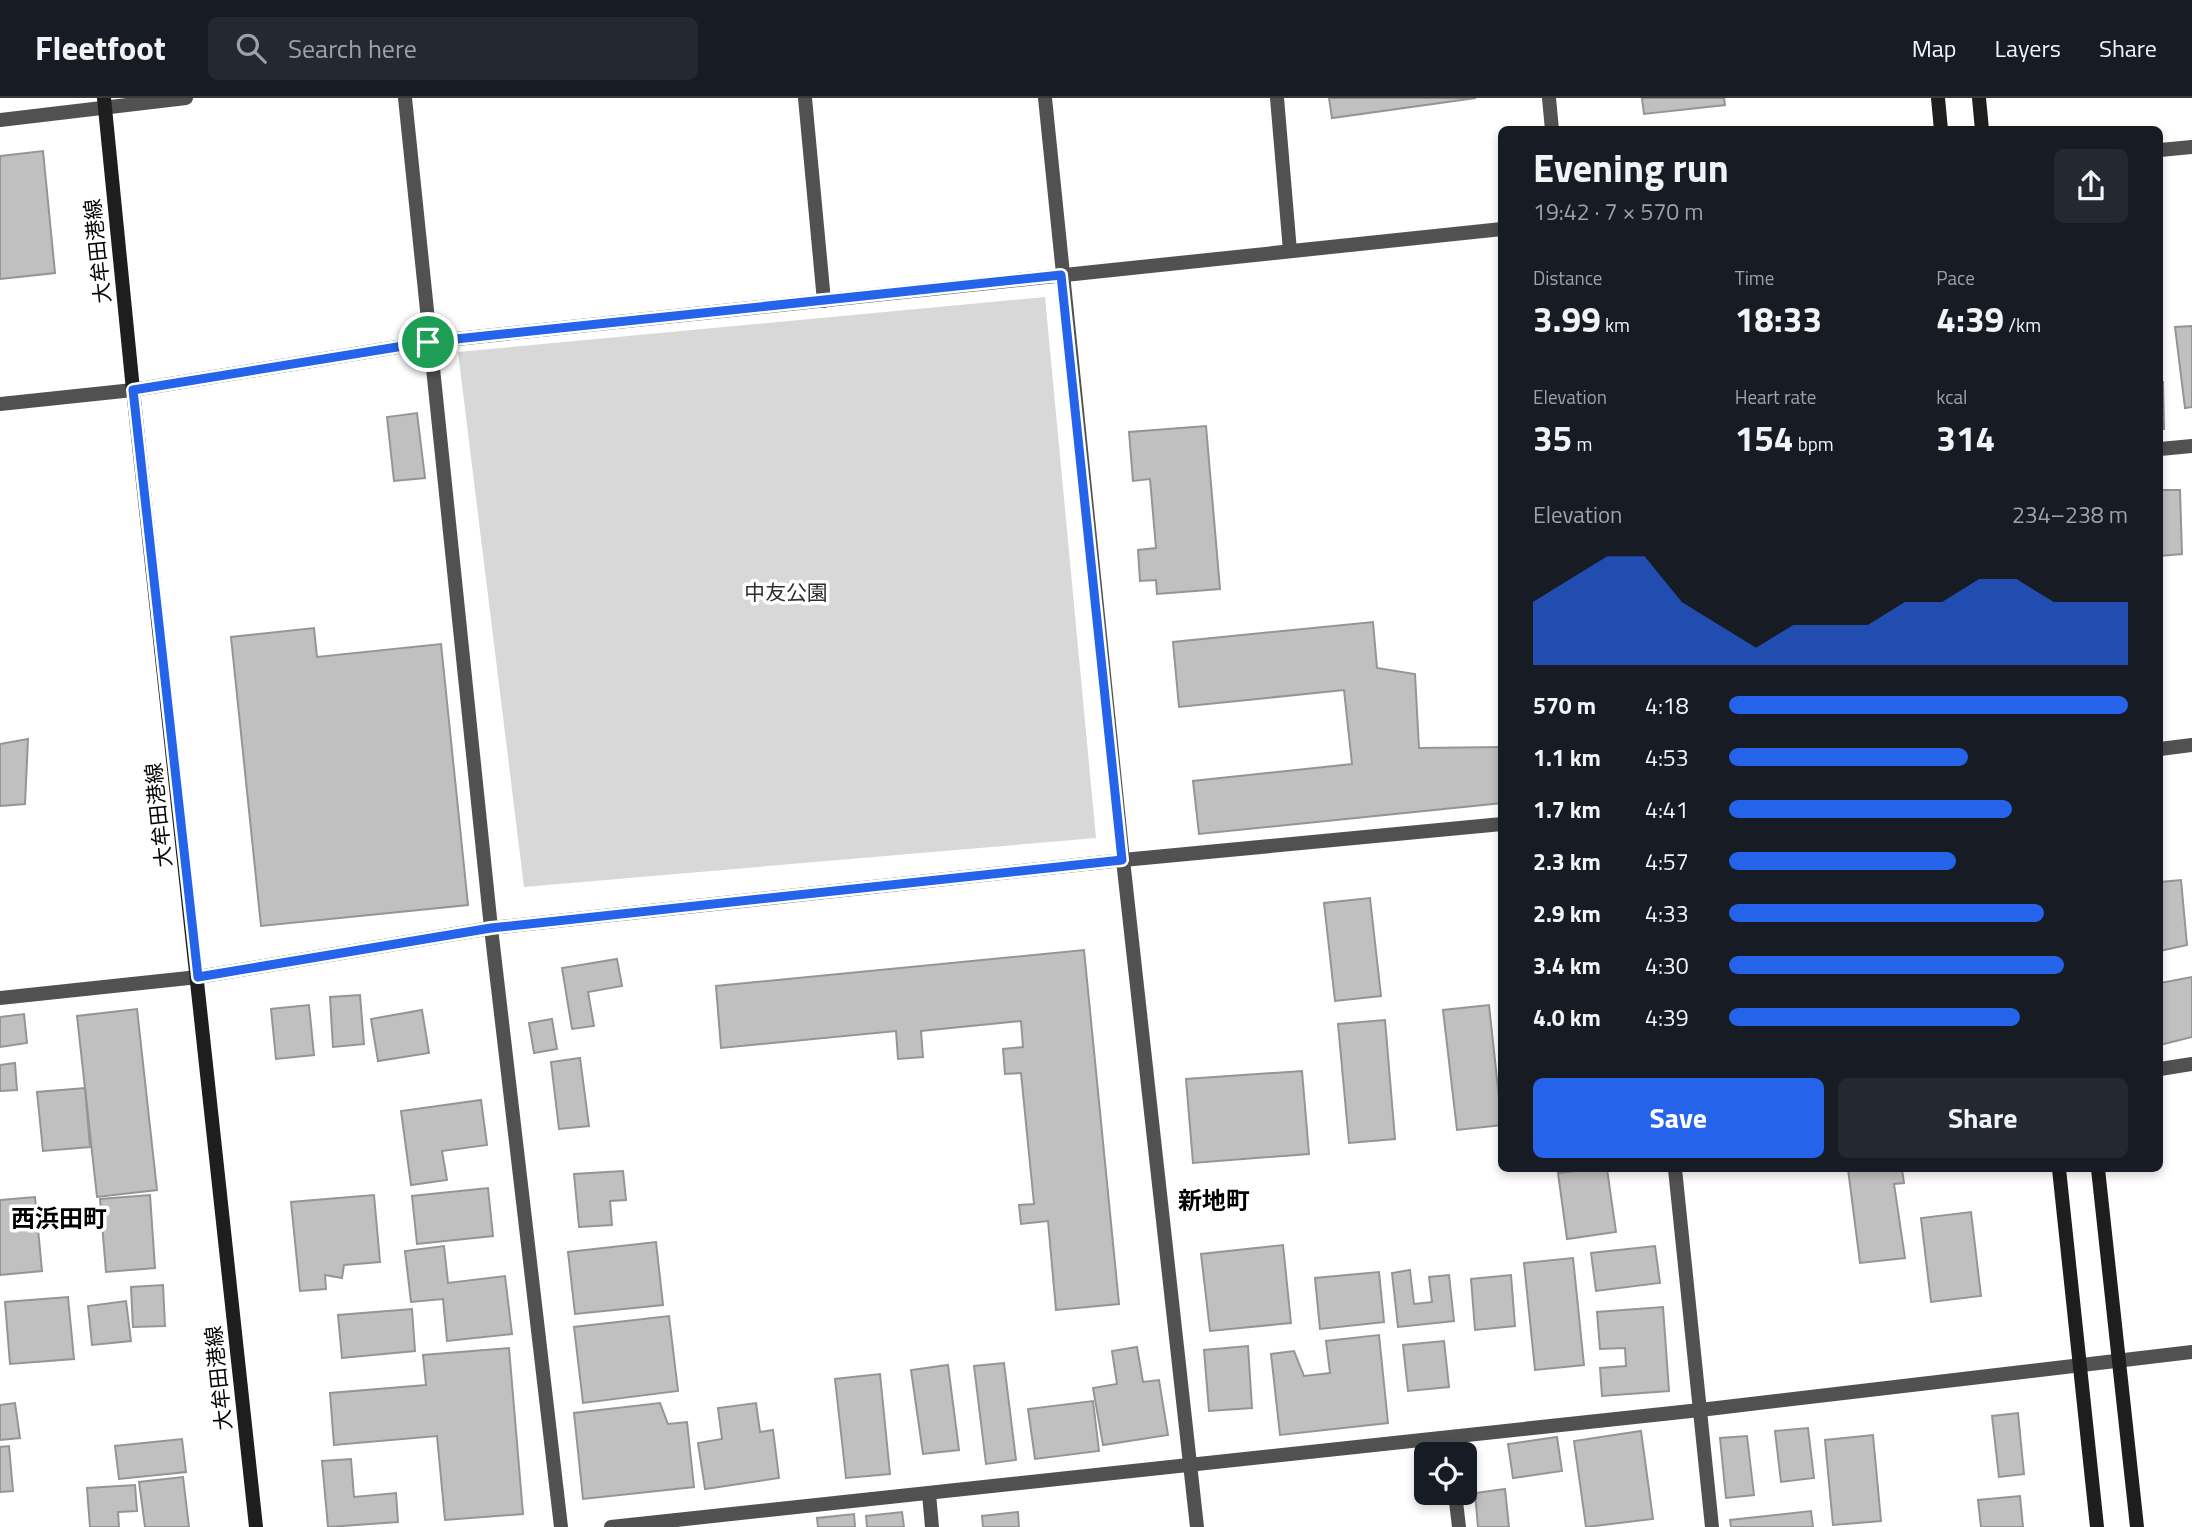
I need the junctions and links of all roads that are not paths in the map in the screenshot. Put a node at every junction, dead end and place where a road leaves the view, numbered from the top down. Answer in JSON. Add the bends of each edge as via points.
{"nodes":[{"id":1,"x":186,"y":98,"type":"edge"},
{"id":2,"x":405,"y":98,"type":"edge"},
{"id":3,"x":806,"y":98,"type":"edge"},
{"id":4,"x":1045,"y":98,"type":"edge"},
{"id":5,"x":1277,"y":98,"type":"edge"},
{"id":6,"x":1549,"y":98,"type":"edge"},
{"id":7,"x":1938,"y":98,"type":"edge"},
{"id":8,"x":1979,"y":98,"type":"edge"},
{"id":9,"x":105,"y":102,"type":"edge"},
{"id":10,"x":0,"y":120,"type":"edge"},
{"id":11,"x":1552,"y":126,"type":"edge"},
{"id":12,"x":1941,"y":126,"type":"edge"},
{"id":13,"x":1982,"y":126,"type":"edge"},
{"id":14,"x":2192,"y":146,"type":"edge"},
{"id":15,"x":2163,"y":150,"type":"edge"},
{"id":16,"x":1498,"y":229,"type":"edge"},
{"id":17,"x":1290,"y":251,"type":"junction"},
{"id":18,"x":1061,"y":275,"type":"junction"},
{"id":19,"x":824,"y":301,"type":"junction"},
{"id":20,"x":428,"y":342,"type":"junction"},
{"id":21,"x":133,"y":390,"type":"junction"},
{"id":22,"x":0,"y":404,"type":"edge"},
{"id":23,"x":2192,"y":446,"type":"edge"},
{"id":24,"x":2163,"y":449,"type":"edge"},
{"id":25,"x":2192,"y":745,"type":"edge"},
{"id":26,"x":2163,"y":749,"type":"edge"},
{"id":27,"x":1498,"y":824,"type":"edge"},
{"id":28,"x":1122,"y":860,"type":"junction"},
{"id":29,"x":491,"y":928,"type":"junction"},
{"id":30,"x":198,"y":977,"type":"junction"},
{"id":31,"x":0,"y":998,"type":"edge"},
{"id":32,"x":2192,"y":1064,"type":"edge"},
{"id":33,"x":2163,"y":1069,"type":"edge"},
{"id":34,"x":1675,"y":1172,"type":"edge"},
{"id":35,"x":2059,"y":1172,"type":"edge"},
{"id":36,"x":2098,"y":1172,"type":"edge"},
{"id":37,"x":2192,"y":1352,"type":"edge"},
{"id":38,"x":2120,"y":1361,"type":"junction"},
{"id":39,"x":2081,"y":1366,"type":"junction"},
{"id":40,"x":1700,"y":1410,"type":"junction"},
{"id":41,"x":1449,"y":1438,"type":"junction"},
{"id":42,"x":1450,"y":1442,"type":"edge"},
{"id":43,"x":1192,"y":1466,"type":"junction"},
{"id":44,"x":929,"y":1494,"type":"junction"},
{"id":45,"x":1456,"y":1505,"type":"edge"},
{"id":46,"x":716,"y":1521,"type":"edge"},
{"id":47,"x":256,"y":1527,"type":"edge"},
{"id":48,"x":561,"y":1527,"type":"edge"},
{"id":49,"x":611,"y":1527,"type":"edge"},
{"id":50,"x":932,"y":1527,"type":"edge"},
{"id":51,"x":1197,"y":1527,"type":"edge"},
{"id":52,"x":1459,"y":1527,"type":"edge"},
{"id":53,"x":1712,"y":1527,"type":"edge"},
{"id":54,"x":2097,"y":1527,"type":"edge"},
{"id":55,"x":2137,"y":1527,"type":"edge"}],
"edges":[{"from":1,"to":9,"type":"street"},
{"from":2,"to":20,"type":"street"},
{"from":3,"to":19,"type":"street"},
{"from":4,"to":18,"type":"street"},
{"from":5,"to":17,"type":"street"},
{"from":6,"to":11,"type":"street"},
{"from":7,"to":12,"type":"main road"},
{"from":8,"to":13,"type":"main road"},
{"from":9,"to":10,"type":"street"},
{"from":9,"to":21,"type":"main road","name":"大牟田港線"},
{"from":14,"to":15,"type":"street"},
{"from":16,"to":17,"type":"street"},
{"from":17,"to":18,"type":"street"},
{"from":18,"to":19,"type":"street"},
{"from":18,"to":28,"type":"street"},
{"from":19,"to":20,"type":"street"},
{"from":20,"to":21,"type":"street"},
{"from":20,"to":29,"type":"street"},
{"from":21,"to":22,"type":"street"},
{"from":21,"to":30,"type":"main road","name":"大牟田港線"},
{"from":23,"to":24,"type":"street"},
{"from":25,"to":26,"type":"street"},
{"from":27,"to":28,"type":"street"},
{"from":28,"to":29,"type":"street"},
{"from":28,"to":43,"type":"street"},
{"from":29,"to":30,"type":"street"},
{"from":29,"to":48,"type":"street"},
{"from":30,"to":31,"type":"street"},
{"from":30,"to":47,"type":"main road","name":"大牟田港線"},
{"from":32,"to":33,"type":"street"},
{"from":34,"to":40,"type":"street"},
{"from":35,"to":39,"type":"main road"},
{"from":36,"to":38,"type":"main road"},
{"from":37,"to":38,"type":"street"},
{"from":38,"to":39,"type":"street"},
{"from":38,"to":55,"type":"main road"},
{"from":39,"to":40,"type":"street"},
{"from":39,"to":54,"type":"main road"},
{"from":40,"to":41,"type":"street"},
{"from":40,"to":53,"type":"street"},
{"from":41,"to":42,"type":"street"},
{"from":41,"to":43,"type":"street"},
{"from":43,"to":44,"type":"street"},
{"from":43,"to":51,"type":"street"},
{"from":44,"to":46,"type":"street"},
{"from":44,"to":50,"type":"street"},
{"from":45,"to":52,"type":"street"},
{"from":46,"to":49,"type":"street"}]}
